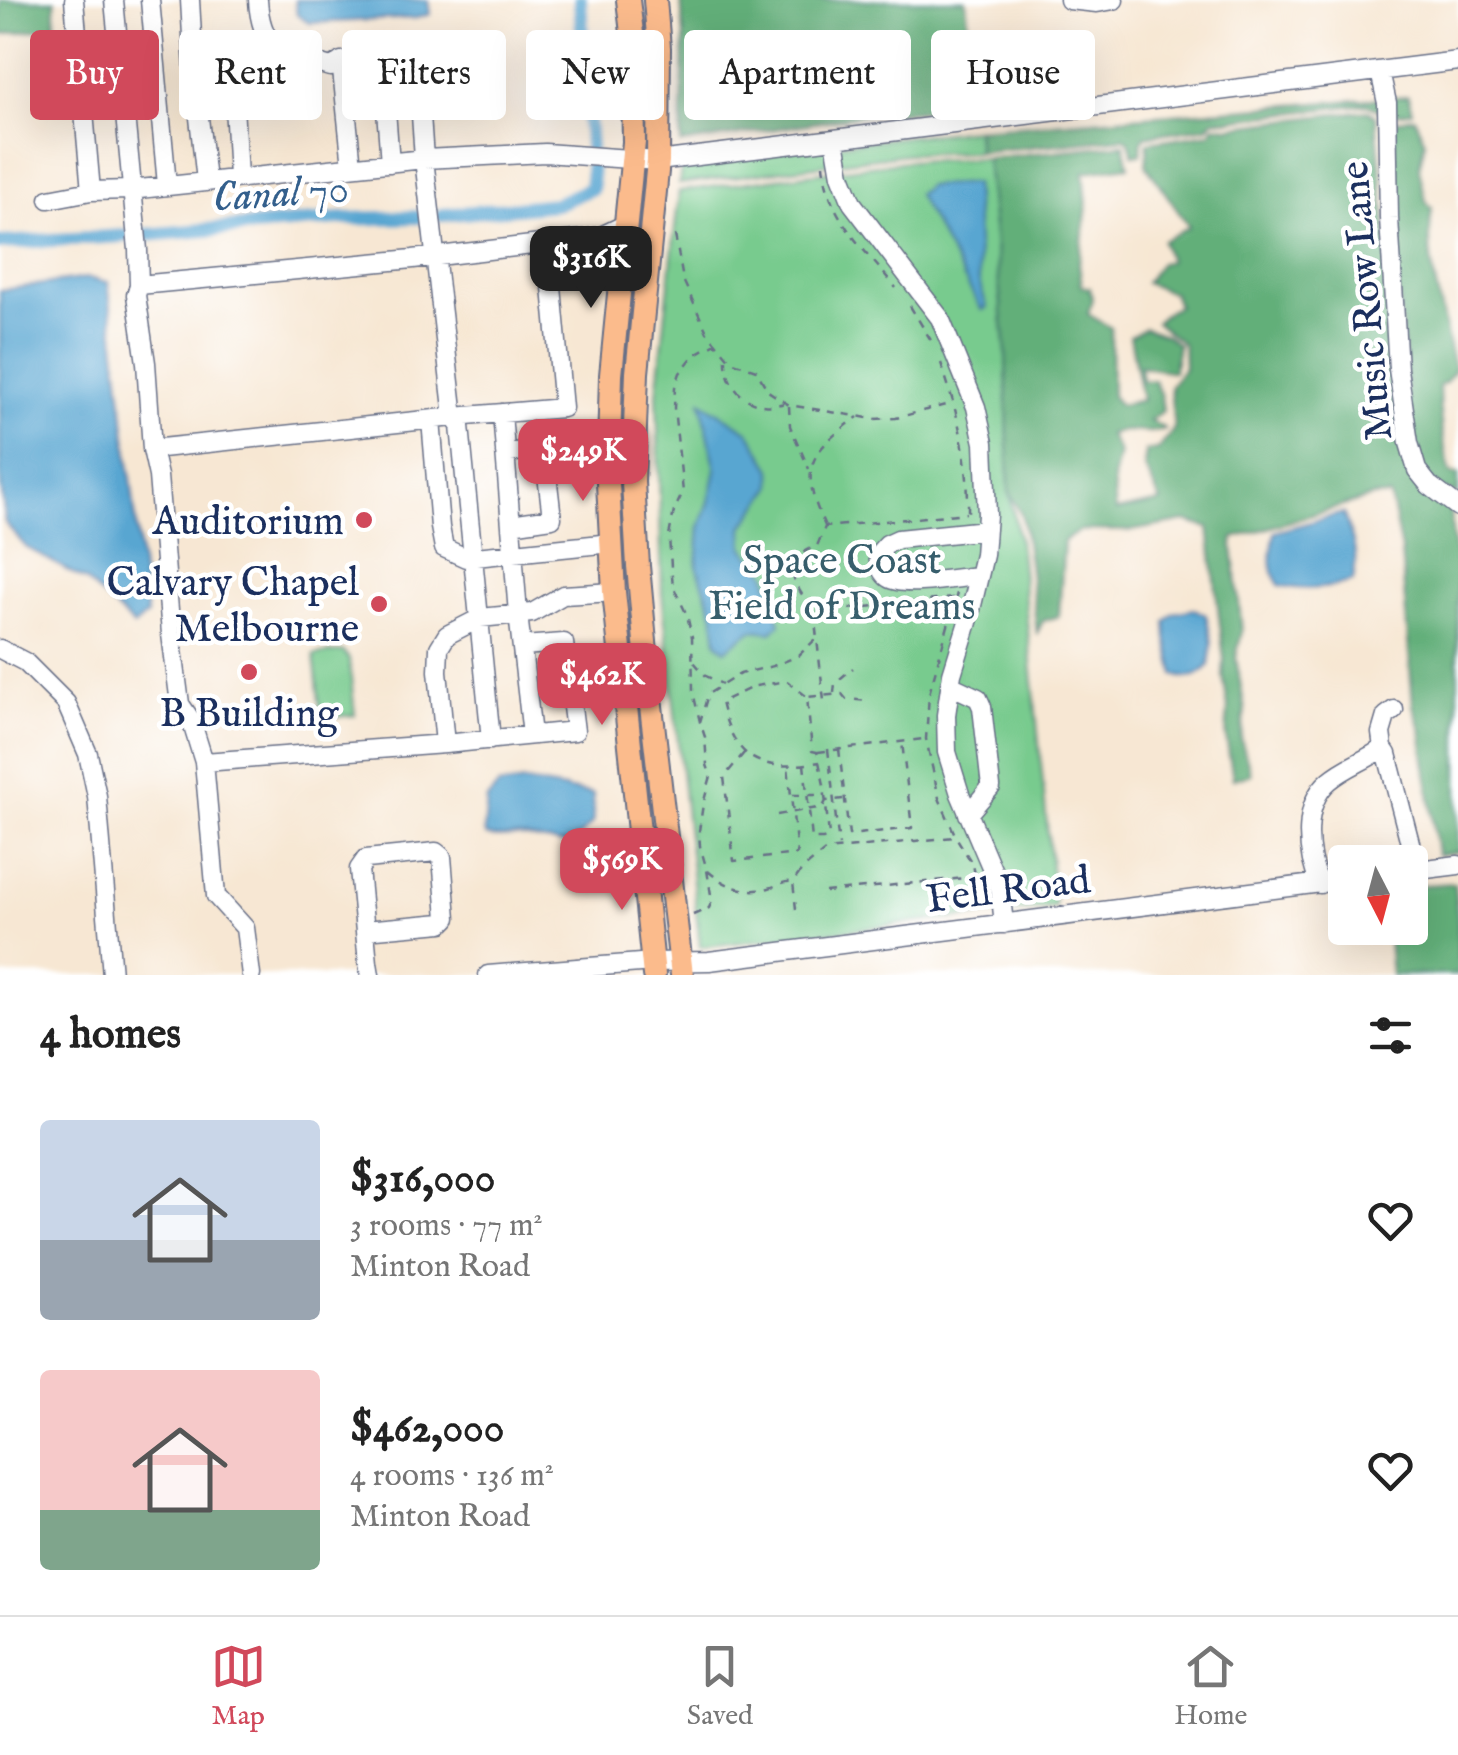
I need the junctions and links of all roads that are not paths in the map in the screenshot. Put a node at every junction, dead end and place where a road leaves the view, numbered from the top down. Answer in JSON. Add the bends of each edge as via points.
{"nodes":[{"id":1,"x":74,"y":0,"type":"edge"},
{"id":2,"x":114,"y":0,"type":"edge"},
{"id":3,"x":150,"y":0,"type":"edge"},
{"id":4,"x":190,"y":0,"type":"edge"},
{"id":5,"x":258,"y":0,"type":"edge"},
{"id":6,"x":628,"y":0,"type":"edge"},
{"id":7,"x":654,"y":0,"type":"edge"},
{"id":8,"x":1070,"y":0,"type":"edge"},
{"id":9,"x":1114,"y":0,"type":"edge"},
{"id":10,"x":192,"y":30,"type":"edge"},
{"id":11,"x":263,"y":30,"type":"edge"},
{"id":12,"x":341,"y":61,"type":"joint"},
{"id":13,"x":1458,"y":61,"type":"edge"},
{"id":14,"x":322,"y":64,"type":"edge"},
{"id":15,"x":1380,"y":70,"type":"junction"},
{"id":16,"x":199,"y":120,"type":"edge"},
{"id":17,"x":235,"y":120,"type":"edge"},
{"id":18,"x":387,"y":120,"type":"edge"},
{"id":19,"x":421,"y":120,"type":"edge"},
{"id":20,"x":835,"y":140,"type":"junction"},
{"id":21,"x":424,"y":160,"type":"junction"},
{"id":22,"x":633,"y":161,"type":"junction"},
{"id":23,"x":658,"y":161,"type":"junction"},
{"id":24,"x":390,"y":163,"type":"junction"},
{"id":25,"x":352,"y":166,"type":"junction"},
{"id":26,"x":238,"y":177,"type":"junction"},
{"id":27,"x":206,"y":181,"type":"junction"},
{"id":28,"x":167,"y":185,"type":"junction"},
{"id":29,"x":130,"y":190,"type":"junction"},
{"id":30,"x":91,"y":191,"type":"junction"},
{"id":31,"x":49,"y":199,"type":"dead end"},
{"id":32,"x":626,"y":224,"type":"junction"},
{"id":33,"x":583,"y":239,"type":"junction"},
{"id":34,"x":548,"y":243,"type":"junction"},
{"id":35,"x":435,"y":256,"type":"junction"},
{"id":36,"x":623,"y":260,"type":"junction"},
{"id":37,"x":138,"y":285,"type":"junction"},
{"id":38,"x":502,"y":413,"type":"junction"},
{"id":39,"x":454,"y":417,"type":"junction"},
{"id":40,"x":432,"y":420,"type":"junction"},
{"id":41,"x":152,"y":449,"type":"junction"},
{"id":42,"x":505,"y":453,"type":"junction"},
{"id":43,"x":1458,"y":508,"type":"edge"},
{"id":44,"x":510,"y":524,"type":"junction"},
{"id":45,"x":986,"y":530,"type":"junction"},
{"id":46,"x":611,"y":544,"type":"junction"},
{"id":47,"x":513,"y":553,"type":"junction"},
{"id":48,"x":470,"y":557,"type":"junction"},
{"id":49,"x":638,"y":566,"type":"junction"},
{"id":50,"x":979,"y":576,"type":"junction"},
{"id":51,"x":614,"y":592,"type":"junction"},
{"id":52,"x":518,"y":614,"type":"junction"},
{"id":53,"x":480,"y":618,"type":"junction"},
{"id":54,"x":522,"y":646,"type":"junction"},
{"id":55,"x":0,"y":649,"type":"edge"},
{"id":56,"x":950,"y":685,"type":"junction"},
{"id":57,"x":1394,"y":710,"type":"dead end"},
{"id":58,"x":532,"y":735,"type":"junction"},
{"id":59,"x":492,"y":740,"type":"junction"},
{"id":60,"x":445,"y":744,"type":"junction"},
{"id":61,"x":1384,"y":748,"type":"junction"},
{"id":62,"x":204,"y":762,"type":"junction"},
{"id":63,"x":968,"y":814,"type":"junction"},
{"id":64,"x":1408,"y":845,"type":"edge"},
{"id":65,"x":1458,"y":865,"type":"edge"},
{"id":66,"x":1428,"y":869,"type":"edge"},
{"id":67,"x":1328,"y":883,"type":"edge"},
{"id":68,"x":1320,"y":884,"type":"junction"},
{"id":69,"x":1004,"y":924,"type":"junction"},
{"id":70,"x":365,"y":930,"type":"junction"},
{"id":71,"x":654,"y":969,"type":"edge"},
{"id":72,"x":681,"y":969,"type":"edge"},
{"id":73,"x":112,"y":975,"type":"edge"},
{"id":74,"x":251,"y":975,"type":"edge"},
{"id":75,"x":370,"y":975,"type":"edge"},
{"id":76,"x":488,"y":975,"type":"edge"}],
"edges":[{"from":1,"to":30,"type":"street"},
{"from":2,"to":29,"type":"street"},
{"from":3,"to":28,"type":"street"},
{"from":4,"to":10,"type":"street"},
{"from":5,"to":11,"type":"street"},
{"from":6,"to":22,"type":"main road"},
{"from":7,"to":23,"type":"main road"},
{"from":8,"to":9,"type":"street"},
{"from":12,"to":14,"type":"street"},
{"from":12,"to":25,"type":"street"},
{"from":13,"to":15,"type":"street"},
{"from":15,"to":20,"type":"street"},
{"from":15,"to":43,"type":"street","name":"Music Row Lane","via":[[1387,103],[1398,369],[1409,443],[1417,470]]},
{"from":16,"to":27,"type":"street"},
{"from":17,"to":26,"type":"street"},
{"from":18,"to":24,"type":"street"},
{"from":19,"to":21,"type":"street"},
{"from":20,"to":23,"type":"street"},
{"from":20,"to":45,"type":"street","via":[[852,203],[940,318],[960,362],[984,443]]},
{"from":21,"to":22,"type":"street","via":[[546,153]]},
{"from":21,"to":24,"type":"street"},
{"from":21,"to":35,"type":"street"},
{"from":22,"to":23,"type":"street"},
{"from":22,"to":32,"type":"main road"},
{"from":23,"to":49,"type":"main road","via":[[636,373]]},
{"from":24,"to":25,"type":"street"},
{"from":25,"to":26,"type":"street"},
{"from":26,"to":27,"type":"street"},
{"from":27,"to":28,"type":"street"},
{"from":28,"to":29,"type":"street"},
{"from":29,"to":30,"type":"street"},
{"from":29,"to":37,"type":"street"},
{"from":30,"to":31,"type":"street"},
{"from":32,"to":33,"type":"street"},
{"from":32,"to":36,"type":"main road"},
{"from":33,"to":34,"type":"street"},
{"from":33,"to":36,"type":"street"},
{"from":34,"to":35,"type":"street"},
{"from":34,"to":38,"type":"street","via":[[563,408]]},
{"from":35,"to":37,"type":"street"},
{"from":35,"to":39,"type":"street"},
{"from":36,"to":46,"type":"main road","via":[[611,374]]},
{"from":37,"to":41,"type":"street"},
{"from":38,"to":39,"type":"street"},
{"from":38,"to":42,"type":"street"},
{"from":39,"to":40,"type":"street"},
{"from":39,"to":48,"type":"street"},
{"from":40,"to":41,"type":"street"},
{"from":40,"to":48,"type":"street","via":[[444,548]]},
{"from":41,"to":62,"type":"street","via":[[180,704]]},
{"from":42,"to":44,"type":"street"},
{"from":42,"to":44,"type":"street","via":[[544,449],[552,518]]},
{"from":44,"to":47,"type":"street"},
{"from":45,"to":50,"type":"street"},
{"from":45,"to":50,"type":"street","via":[[898,539],[878,554],[885,576],[899,583]]},
{"from":46,"to":47,"type":"street"},
{"from":46,"to":49,"type":"main road"},
{"from":46,"to":51,"type":"main road"},
{"from":47,"to":48,"type":"street"},
{"from":47,"to":52,"type":"street"},
{"from":48,"to":53,"type":"street"},
{"from":49,"to":51,"type":"main road"},
{"from":49,"to":72,"type":"main road"},
{"from":50,"to":56,"type":"street"},
{"from":51,"to":52,"type":"street","via":[[563,595]]},
{"from":51,"to":71,"type":"main road"},
{"from":52,"to":53,"type":"street"},
{"from":52,"to":54,"type":"street"},
{"from":53,"to":59,"type":"street"},
{"from":53,"to":60,"type":"street","via":[[447,635],[439,648]]},
{"from":54,"to":58,"type":"street"},
{"from":54,"to":58,"type":"street","via":[[564,643],[575,731]]},
{"from":55,"to":73,"type":"street","via":[[25,662],[66,703],[88,754]]},
{"from":56,"to":63,"type":"street","via":[[947,752]]},
{"from":56,"to":63,"type":"street","via":[[982,706],[991,787]]},
{"from":57,"to":61,"type":"street","via":[[1381,733]]},
{"from":58,"to":59,"type":"street"},
{"from":59,"to":60,"type":"street"},
{"from":60,"to":62,"type":"street"},
{"from":61,"to":64,"type":"street"},
{"from":61,"to":68,"type":"street","via":[[1329,781],[1313,802],[1309,831]]},
{"from":62,"to":74,"type":"street","via":[[216,896],[245,928]]},
{"from":63,"to":69,"type":"street","via":[[1000,888]]},
{"from":65,"to":66,"type":"street"},
{"from":67,"to":68,"type":"street","name":"Fell Road"},
{"from":68,"to":69,"type":"street","name":"Fell Road"},
{"from":69,"to":72,"type":"street","name":"Fell Road"},
{"from":70,"to":70,"type":"street","via":[[360,869],[366,859],[436,852],[442,857],[442,923]]},
{"from":70,"to":75,"type":"street"},
{"from":71,"to":72,"type":"street","name":"Fell Road"},
{"from":71,"to":76,"type":"street","name":"Fell Road"}]}
